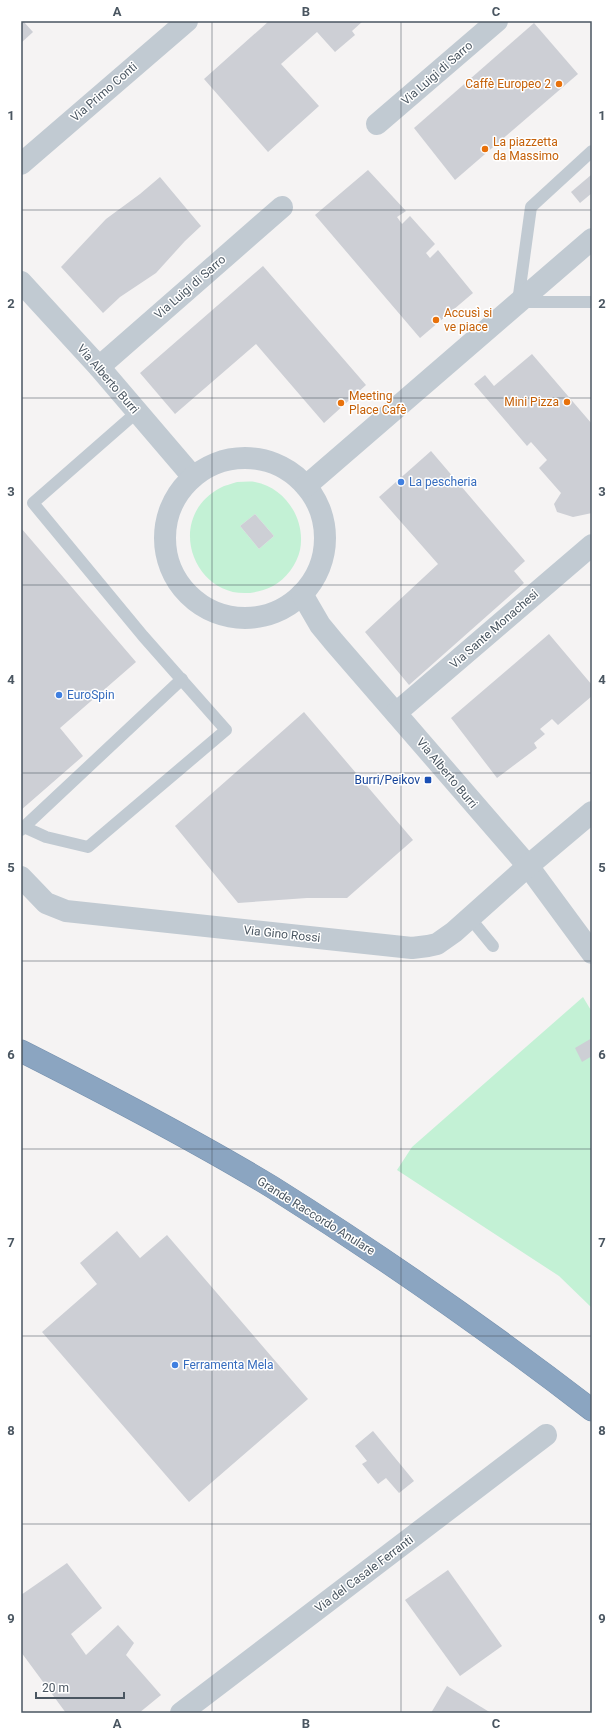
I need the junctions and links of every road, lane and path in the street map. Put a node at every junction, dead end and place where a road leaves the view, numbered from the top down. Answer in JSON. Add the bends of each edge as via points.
{"nodes":[{"id":1,"x":187,"y":21,"type":"edge"},
{"id":2,"x":497,"y":21,"type":"edge"},
{"id":3,"x":377,"y":124,"type":"dead end"},
{"id":4,"x":592,"y":151,"type":"edge"},
{"id":5,"x":21,"y":164,"type":"edge"},
{"id":6,"x":282,"y":207,"type":"dead end"},
{"id":7,"x":592,"y":239,"type":"edge"},
{"id":8,"x":21,"y":282,"type":"edge"},
{"id":9,"x":518,"y":302,"type":"junction"},
{"id":10,"x":592,"y":302,"type":"edge"},
{"id":11,"x":98,"y":368,"type":"junction"},
{"id":12,"x":137,"y":412,"type":"junction"},
{"id":13,"x":193,"y":477,"type":"junction"},
{"id":14,"x":306,"y":486,"type":"junction"},
{"id":15,"x":592,"y":546,"type":"edge"},
{"id":16,"x":302,"y":594,"type":"junction"},
{"id":17,"x":182,"y":679,"type":"junction"},
{"id":18,"x":396,"y":713,"type":"junction"},
{"id":19,"x":592,"y":812,"type":"edge"},
{"id":20,"x":22,"y":828,"type":"edge"},
{"id":21,"x":528,"y":866,"type":"junction"},
{"id":22,"x":21,"y":877,"type":"edge"},
{"id":23,"x":470,"y":918,"type":"junction"},
{"id":24,"x":493,"y":946,"type":"dead end"},
{"id":25,"x":592,"y":953,"type":"edge"},
{"id":26,"x":21,"y":1052,"type":"edge"},
{"id":27,"x":592,"y":1410,"type":"edge"},
{"id":28,"x":546,"y":1435,"type":"dead end"},
{"id":29,"x":181,"y":1713,"type":"edge"}],
"edges":[{"from":1,"to":5,"type":"street","name":"Via Primo Conti"},
{"from":2,"to":3,"type":"street","name":"Via Luigi di Sarro"},
{"from":4,"to":9,"type":"lane","via":[[531,207]]},
{"from":6,"to":11,"type":"street","name":"Via Luigi di Sarro"},
{"from":7,"to":9,"type":"street"},
{"from":8,"to":11,"type":"street","name":"Via Alberto Burri"},
{"from":9,"to":10,"type":"lane"},
{"from":9,"to":14,"type":"street"},
{"from":11,"to":12,"type":"street","name":"Via Alberto Burri"},
{"from":12,"to":13,"type":"street","name":"Via Alberto Burri"},
{"from":12,"to":17,"type":"lane","via":[[34,503]]},
{"from":13,"to":14,"type":"street","via":[[203,469],[226,459],[251,458],[276,463],[297,476]]},
{"from":13,"to":16,"type":"street","via":[[173,504],[166,524],[166,551],[175,577],[192,598],[204,607],[228,617],[255,618],[281,610]]},
{"from":14,"to":16,"type":"street","via":[[320,508],[325,547],[317,573]]},
{"from":15,"to":18,"type":"street","name":"Via Sante Monachesi"},
{"from":16,"to":18,"type":"street","name":"Via Alberto Burri","via":[[320,625]]},
{"from":17,"to":20,"type":"lane"},
{"from":17,"to":20,"type":"lane","via":[[226,730],[88,847],[46,837]]},
{"from":18,"to":21,"type":"street","name":"Via Alberto Burri"},
{"from":19,"to":21,"type":"street","name":"Via Gino Rossi"},
{"from":21,"to":23,"type":"street","name":"Via Gino Rossi"},
{"from":21,"to":25,"type":"street","name":"Via Alberto Burri"},
{"from":22,"to":23,"type":"street","name":"Via Gino Rossi","via":[[46,903],[66,911],[412,948],[437,944]]},
{"from":23,"to":24,"type":"lane"},
{"from":26,"to":27,"type":"highway","name":"Grande Raccordo Anulare","via":[[177,1133],[270,1186],[395,1267]]},
{"from":28,"to":29,"type":"street","name":"Via del Casale Ferranti"}]}
